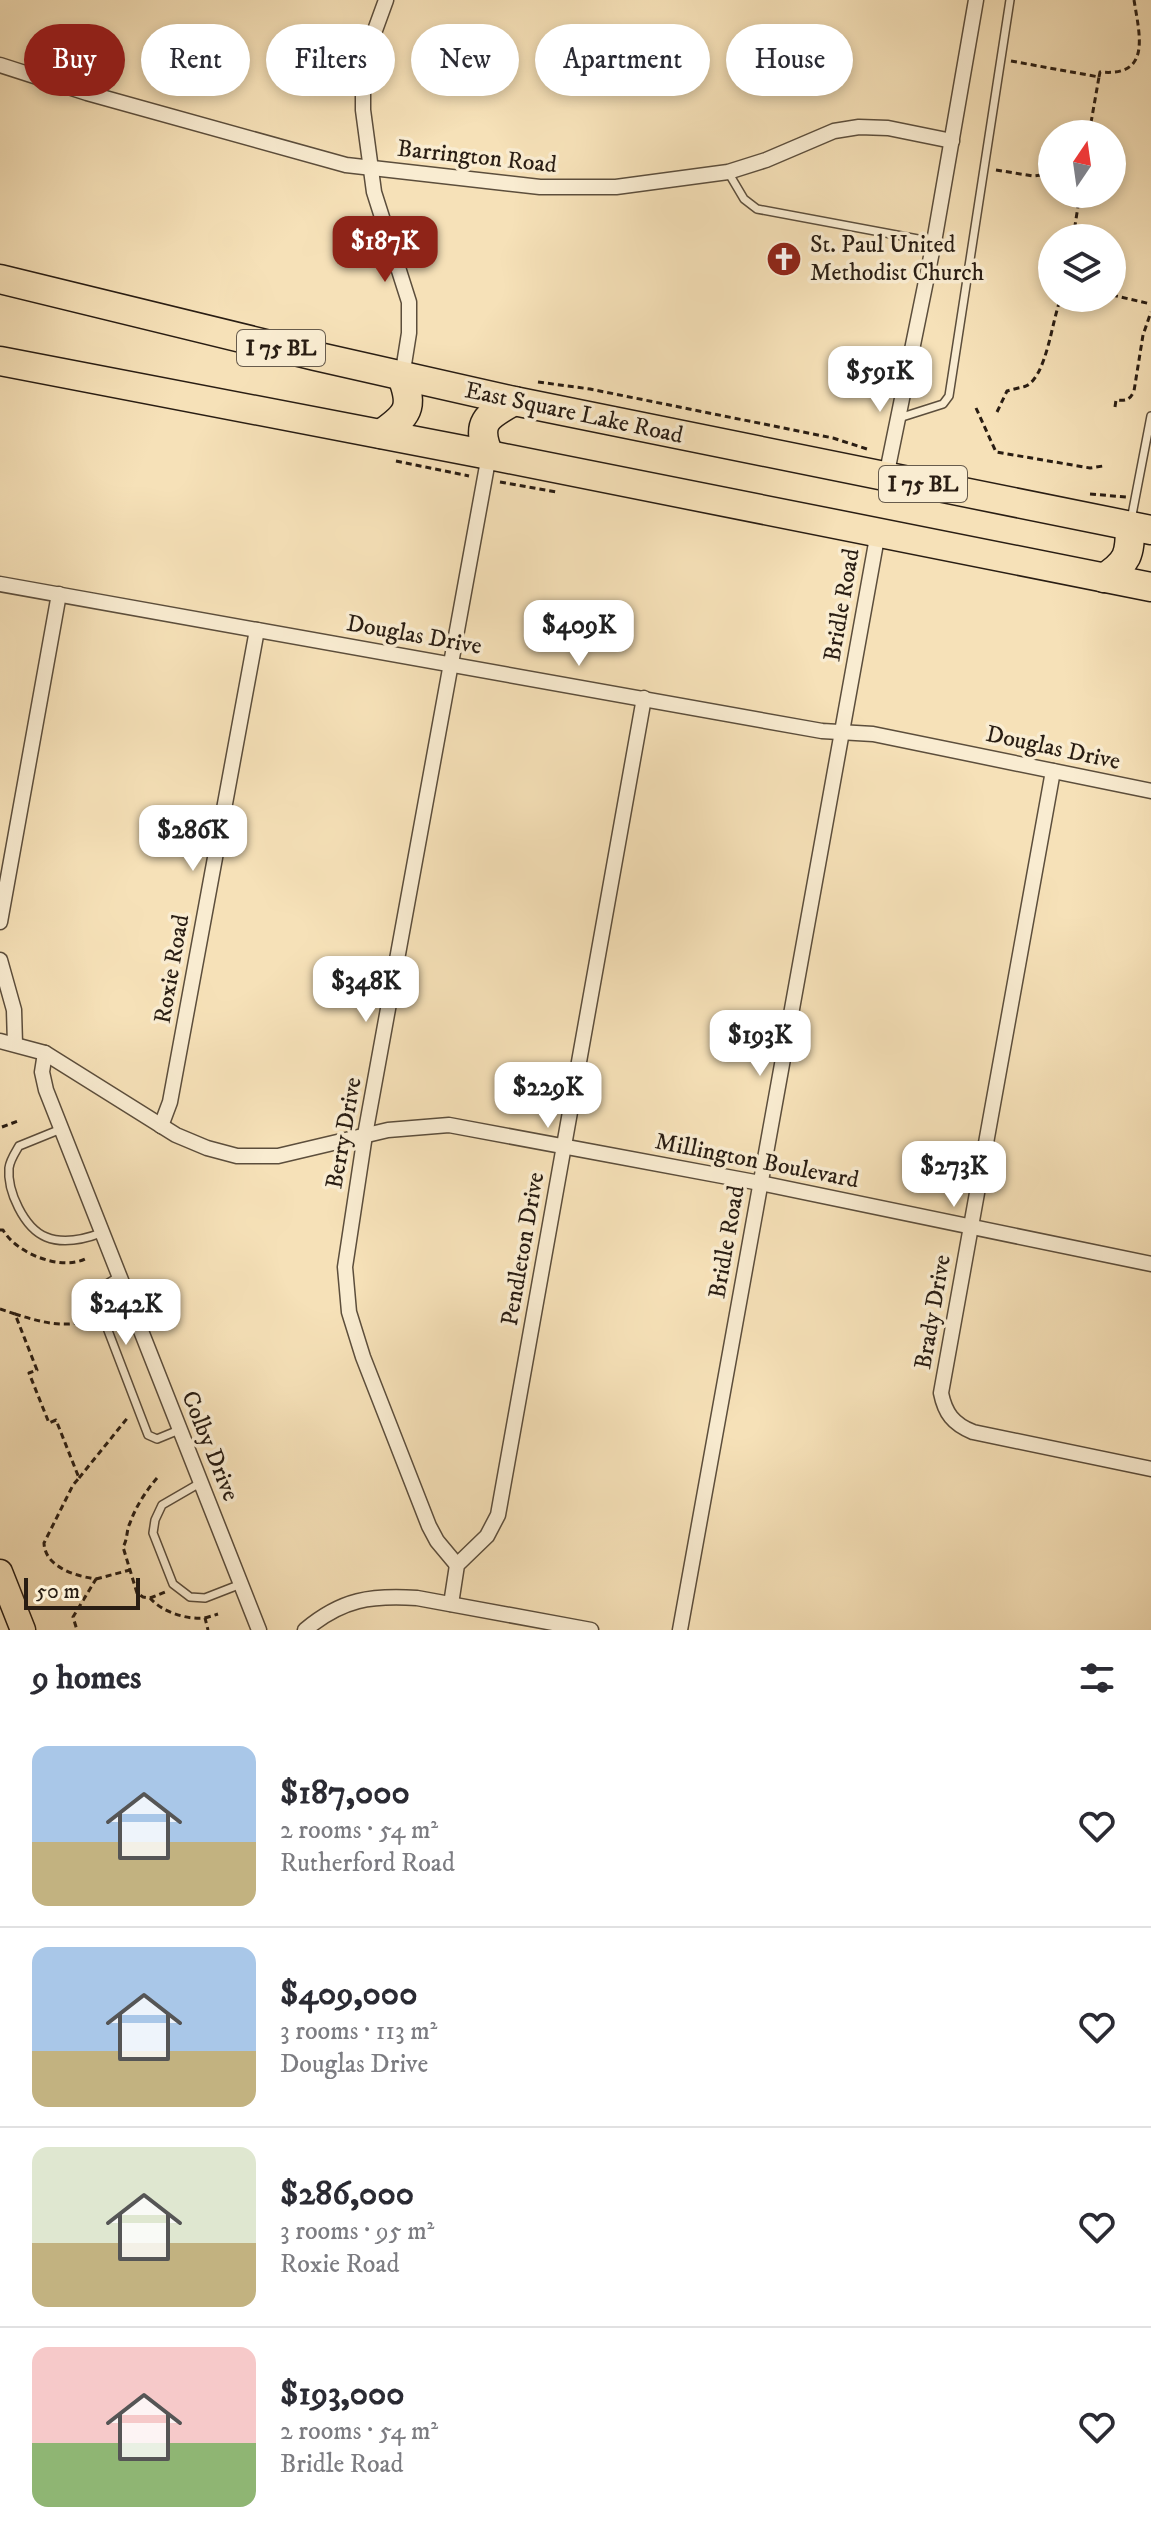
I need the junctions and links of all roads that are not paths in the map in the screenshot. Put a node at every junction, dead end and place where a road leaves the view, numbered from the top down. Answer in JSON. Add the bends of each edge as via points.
{"nodes":[{"id":1,"x":386,"y":0,"type":"edge"},
{"id":2,"x":976,"y":0,"type":"edge"},
{"id":3,"x":1010,"y":0,"type":"edge"},
{"id":4,"x":0,"y":65,"type":"edge"},
{"id":5,"x":952,"y":141,"type":"junction"},
{"id":6,"x":370,"y":168,"type":"junction"},
{"id":7,"x":728,"y":172,"type":"junction"},
{"id":8,"x":934,"y":242,"type":"junction"},
{"id":9,"x":0,"y":279,"type":"edge"},
{"id":10,"x":0,"y":361,"type":"edge"},
{"id":11,"x":402,"y":377,"type":"junction"},
{"id":12,"x":520,"y":391,"type":"junction"},
{"id":13,"x":1151,"y":416,"type":"edge"},
{"id":14,"x":899,"y":418,"type":"junction"},
{"id":15,"x":381,"y":434,"type":"junction"},
{"id":16,"x":489,"y":455,"type":"junction"},
{"id":17,"x":886,"y":477,"type":"junction"},
{"id":18,"x":1140,"y":528,"type":"edge"},
{"id":19,"x":878,"y":532,"type":"junction"},
{"id":20,"x":1104,"y":578,"type":"junction"},
{"id":21,"x":0,"y":584,"type":"edge"},
{"id":22,"x":1151,"y":587,"type":"edge"},
{"id":23,"x":59,"y":594,"type":"junction"},
{"id":24,"x":257,"y":630,"type":"junction"},
{"id":25,"x":450,"y":664,"type":"junction"},
{"id":26,"x":644,"y":698,"type":"junction"},
{"id":27,"x":841,"y":733,"type":"junction"},
{"id":28,"x":1053,"y":771,"type":"junction"},
{"id":29,"x":1151,"y":791,"type":"edge"},
{"id":30,"x":0,"y":922,"type":"edge"},
{"id":31,"x":0,"y":960,"type":"edge"},
{"id":32,"x":7,"y":1042,"type":"edge"},
{"id":33,"x":45,"y":1053,"type":"junction"},
{"id":34,"x":161,"y":1126,"type":"junction"},
{"id":35,"x":61,"y":1129,"type":"junction"},
{"id":36,"x":365,"y":1135,"type":"junction"},
{"id":37,"x":564,"y":1147,"type":"junction"},
{"id":38,"x":760,"y":1183,"type":"junction"},
{"id":39,"x":970,"y":1227,"type":"junction"},
{"id":40,"x":101,"y":1233,"type":"junction"},
{"id":41,"x":1151,"y":1264,"type":"edge"},
{"id":42,"x":118,"y":1277,"type":"junction"},
{"id":43,"x":179,"y":1430,"type":"junction"},
{"id":44,"x":1151,"y":1469,"type":"edge"},
{"id":45,"x":200,"y":1483,"type":"junction"},
{"id":46,"x":457,"y":1565,"type":"junction"},
{"id":47,"x":0,"y":1572,"type":"edge"},
{"id":48,"x":241,"y":1584,"type":"junction"},
{"id":49,"x":451,"y":1604,"type":"junction"},
{"id":50,"x":23,"y":1630,"type":"edge"},
{"id":51,"x":259,"y":1630,"type":"edge"},
{"id":52,"x":305,"y":1630,"type":"edge"},
{"id":53,"x":591,"y":1630,"type":"edge"},
{"id":54,"x":680,"y":1630,"type":"edge"}],
"edges":[{"from":1,"to":6,"type":"street","via":[[369,44],[363,79]]},
{"from":2,"to":5,"type":"street"},
{"from":3,"to":14,"type":"lane","via":[[949,396],[943,404]]},
{"from":4,"to":6,"type":"street","name":"Barrington Road","via":[[170,117]]},
{"from":5,"to":7,"type":"street","name":"Barrington Road","via":[[888,128],[847,128]]},
{"from":5,"to":8,"type":"street"},
{"from":6,"to":7,"type":"street","name":"Barrington Road","via":[[578,188]]},
{"from":6,"to":11,"type":"street","via":[[409,302]]},
{"from":7,"to":8,"type":"lane","via":[[744,199],[757,209]]},
{"from":8,"to":14,"type":"street"},
{"from":9,"to":11,"type":"highway","name":"East Square Lake Road","number":"I 75 BL"},
{"from":10,"to":15,"type":"highway","number":"I 75 BL"},
{"from":11,"to":12,"type":"highway","name":"East Square Lake Road","number":"I 75 BL"},
{"from":11,"to":15,"type":"highway","via":[[409,395],[407,410]]},
{"from":12,"to":16,"type":"highway","via":[[483,425]]},
{"from":12,"to":17,"type":"highway","name":"East Square Lake Road","number":"I 75 BL"},
{"from":13,"to":18,"type":"lane"},
{"from":14,"to":17,"type":"street"},
{"from":15,"to":16,"type":"highway","number":"I 75 BL"},
{"from":16,"to":19,"type":"highway","number":"I 75 BL"},
{"from":16,"to":25,"type":"street","name":"Berry Drive"},
{"from":17,"to":18,"type":"highway","name":"East Square Lake Road","number":"I 75 BL"},
{"from":18,"to":20,"type":"highway","via":[[1120,567]]},
{"from":19,"to":20,"type":"highway","number":"I 75 BL"},
{"from":19,"to":27,"type":"street","name":"Bridle Road"},
{"from":20,"to":22,"type":"highway","number":"I 75 BL"},
{"from":21,"to":23,"type":"street","name":"Douglas Drive"},
{"from":23,"to":24,"type":"street","name":"Douglas Drive"},
{"from":23,"to":30,"type":"street"},
{"from":24,"to":25,"type":"street","name":"Douglas Drive"},
{"from":24,"to":34,"type":"street","name":"Roxie Road","via":[[170,1102]]},
{"from":25,"to":26,"type":"street","name":"Douglas Drive"},
{"from":25,"to":36,"type":"street","name":"Berry Drive"},
{"from":26,"to":27,"type":"street","name":"Douglas Drive"},
{"from":26,"to":37,"type":"street","name":"Pendleton Drive"},
{"from":27,"to":28,"type":"street","name":"Douglas Drive","via":[[873,734]]},
{"from":27,"to":38,"type":"street","name":"Bridle Road"},
{"from":28,"to":29,"type":"street","name":"Douglas Drive"},
{"from":28,"to":39,"type":"street","name":"Brady Drive"},
{"from":31,"to":32,"type":"street","via":[[14,1010]]},
{"from":32,"to":33,"type":"street","name":"Millington Boulevard"},
{"from":33,"to":34,"type":"street","name":"Millington Boulevard"},
{"from":33,"to":35,"type":"street","name":"Colby Drive","via":[[43,1080]]},
{"from":34,"to":36,"type":"street","name":"Millington Boulevard","via":[[207,1148],[249,1158],[293,1154]]},
{"from":35,"to":40,"type":"street","name":"Colby Drive"},
{"from":35,"to":40,"type":"lane","via":[[19,1146],[9,1168],[11,1187],[22,1212],[45,1237],[63,1240]]},
{"from":36,"to":37,"type":"street","name":"Millington Boulevard","via":[[449,1125]]},
{"from":36,"to":46,"type":"street","name":"Berry Drive","via":[[346,1253],[349,1312],[429,1526]]},
{"from":37,"to":38,"type":"street","name":"Millington Boulevard"},
{"from":37,"to":46,"type":"street","name":"Pendleton Drive","via":[[498,1515],[487,1536]]},
{"from":38,"to":39,"type":"street","name":"Millington Boulevard"},
{"from":38,"to":54,"type":"street","name":"Bridle Road"},
{"from":39,"to":41,"type":"street","name":"Millington Boulevard"},
{"from":39,"to":44,"type":"street","name":"Brady Drive","via":[[941,1393],[949,1416],[973,1432]]},
{"from":40,"to":42,"type":"street","name":"Colby Drive"},
{"from":42,"to":43,"type":"street","name":"Colby Drive"},
{"from":42,"to":43,"type":"lane","via":[[97,1290],[99,1307],[148,1435],[157,1439]]},
{"from":43,"to":45,"type":"street","name":"Colby Drive"},
{"from":45,"to":48,"type":"street","name":"Colby Drive"},
{"from":45,"to":48,"type":"lane","via":[[162,1505],[153,1533],[176,1587],[190,1597],[205,1598]]},
{"from":46,"to":49,"type":"street"},
{"from":47,"to":50,"type":"main road"},
{"from":48,"to":51,"type":"street","name":"Colby Drive"},
{"from":49,"to":52,"type":"street","via":[[373,1597],[339,1608]]},
{"from":49,"to":53,"type":"street"}]}
